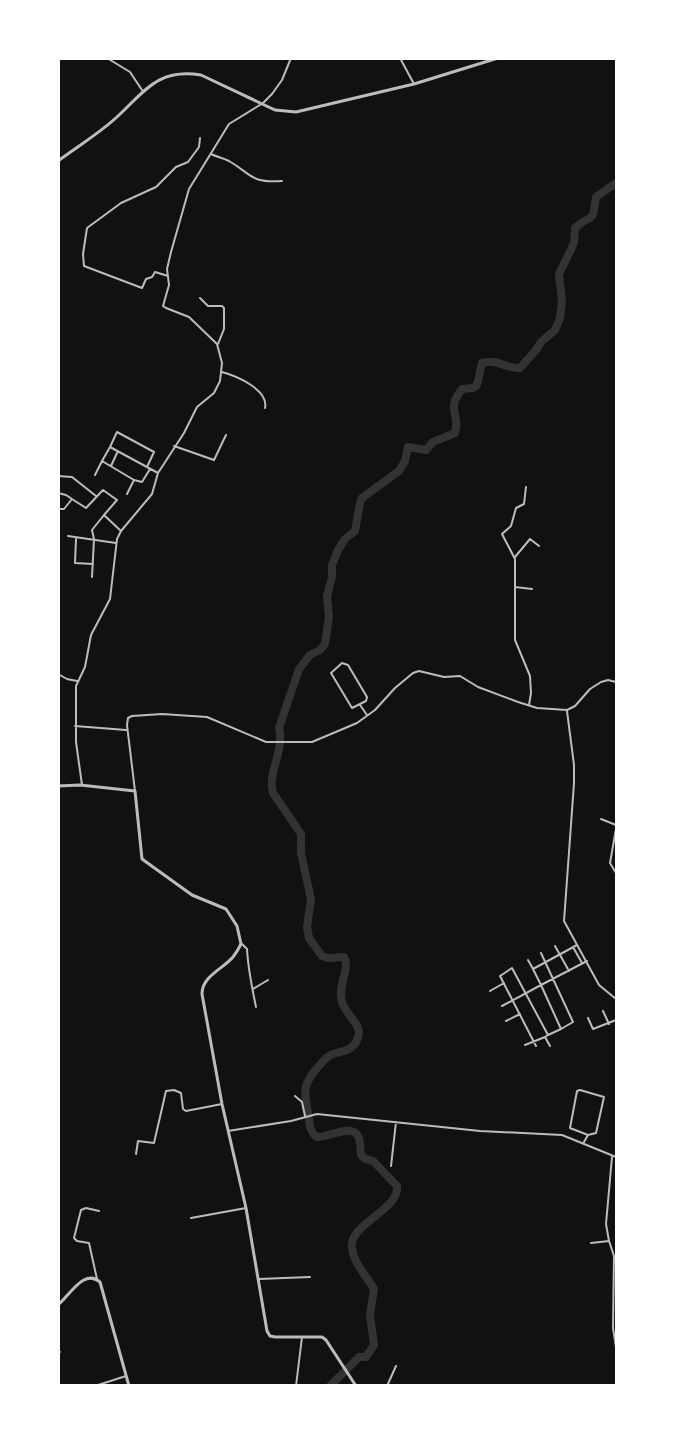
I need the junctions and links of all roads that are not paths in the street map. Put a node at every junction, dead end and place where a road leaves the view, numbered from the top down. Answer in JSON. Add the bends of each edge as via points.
{"nodes":[{"id":1,"x":107,"y":58,"type":"edge"},
{"id":2,"x":291,"y":58,"type":"edge"},
{"id":3,"x":400,"y":58,"type":"edge"},
{"id":4,"x":498,"y":58,"type":"edge"},
{"id":5,"x":414,"y":84,"type":"junction"},
{"id":6,"x":142,"y":90,"type":"junction"},
{"id":7,"x":263,"y":103,"type":"junction"},
{"id":8,"x":200,"y":138,"type":"dead end"},
{"id":9,"x":211,"y":154,"type":"junction"},
{"id":10,"x":58,"y":161,"type":"edge"},
{"id":11,"x":282,"y":181,"type":"dead end"},
{"id":12,"x":168,"y":276,"type":"junction"},
{"id":13,"x":200,"y":298,"type":"dead end"},
{"id":14,"x":217,"y":344,"type":"junction"},
{"id":15,"x":222,"y":372,"type":"junction"},
{"id":16,"x":265,"y":408,"type":"dead end"},
{"id":17,"x":226,"y":435,"type":"dead end"},
{"id":18,"x":110,"y":447,"type":"junction"},
{"id":19,"x":174,"y":447,"type":"junction"},
{"id":20,"x":118,"y":452,"type":"junction"},
{"id":21,"x":102,"y":461,"type":"junction"},
{"id":22,"x":111,"y":466,"type":"junction"},
{"id":23,"x":148,"y":468,"type":"junction"},
{"id":24,"x":158,"y":473,"type":"junction"},
{"id":25,"x":95,"y":475,"type":"dead end"},
{"id":26,"x":58,"y":476,"type":"edge"},
{"id":27,"x":134,"y":480,"type":"junction"},
{"id":28,"x":526,"y":487,"type":"dead end"},
{"id":29,"x":58,"y":493,"type":"edge"},
{"id":30,"x":127,"y":494,"type":"dead end"},
{"id":31,"x":96,"y":496,"type":"junction"},
{"id":32,"x":72,"y":499,"type":"junction"},
{"id":33,"x":58,"y":509,"type":"edge"},
{"id":34,"x":104,"y":516,"type":"junction"},
{"id":35,"x":121,"y":531,"type":"junction"},
{"id":36,"x":68,"y":536,"type":"dead end"},
{"id":37,"x":76,"y":538,"type":"junction"},
{"id":38,"x":94,"y":539,"type":"junction"},
{"id":39,"x":116,"y":543,"type":"junction"},
{"id":40,"x":539,"y":546,"type":"dead end"},
{"id":41,"x":514,"y":557,"type":"junction"},
{"id":42,"x":93,"y":564,"type":"junction"},
{"id":43,"x":92,"y":577,"type":"dead end"},
{"id":44,"x":515,"y":587,"type":"junction"},
{"id":45,"x":532,"y":589,"type":"dead end"},
{"id":46,"x":58,"y":674,"type":"edge"},
{"id":47,"x":77,"y":681,"type":"junction"},
{"id":48,"x":616,"y":682,"type":"edge"},
{"id":49,"x":360,"y":705,"type":"junction"},
{"id":50,"x":529,"y":705,"type":"junction"},
{"id":51,"x":567,"y":710,"type":"junction"},
{"id":52,"x":367,"y":715,"type":"junction"},
{"id":53,"x":75,"y":726,"type":"junction"},
{"id":54,"x":128,"y":730,"type":"junction"},
{"id":55,"x":82,"y":785,"type":"junction"},
{"id":56,"x":58,"y":786,"type":"edge"},
{"id":57,"x":135,"y":791,"type":"junction"},
{"id":58,"x":601,"y":819,"type":"dead end"},
{"id":59,"x":616,"y":827,"type":"edge"},
{"id":60,"x":616,"y":842,"type":"edge"},
{"id":61,"x":616,"y":873,"type":"edge"},
{"id":62,"x":241,"y":944,"type":"junction"},
{"id":63,"x":555,"y":946,"type":"dead end"},
{"id":64,"x":575,"y":946,"type":"junction"},
{"id":65,"x":541,"y":953,"type":"dead end"},
{"id":66,"x":559,"y":954,"type":"junction"},
{"id":67,"x":528,"y":960,"type":"dead end"},
{"id":68,"x":587,"y":960,"type":"junction"},
{"id":69,"x":545,"y":962,"type":"junction"},
{"id":70,"x":582,"y":963,"type":"junction"},
{"id":71,"x":533,"y":969,"type":"junction"},
{"id":72,"x":568,"y":971,"type":"junction"},
{"id":73,"x":554,"y":978,"type":"junction"},
{"id":74,"x":268,"y":980,"type":"dead end"},
{"id":75,"x":504,"y":983,"type":"junction"},
{"id":76,"x":541,"y":985,"type":"junction"},
{"id":77,"x":253,"y":989,"type":"junction"},
{"id":78,"x":490,"y":991,"type":"dead end"},
{"id":79,"x":526,"y":992,"type":"junction"},
{"id":80,"x":513,"y":999,"type":"junction"},
{"id":81,"x":616,"y":999,"type":"edge"},
{"id":82,"x":502,"y":1006,"type":"dead end"},
{"id":83,"x":255,"y":1007,"type":"dead end"},
{"id":84,"x":603,"y":1011,"type":"dead end"},
{"id":85,"x":520,"y":1014,"type":"junction"},
{"id":86,"x":588,"y":1018,"type":"dead end"},
{"id":87,"x":616,"y":1020,"type":"edge"},
{"id":88,"x":506,"y":1021,"type":"dead end"},
{"id":89,"x":609,"y":1024,"type":"junction"},
{"id":90,"x":561,"y":1029,"type":"junction"},
{"id":91,"x":547,"y":1036,"type":"junction"},
{"id":92,"x":533,"y":1041,"type":"junction"},
{"id":93,"x":525,"y":1045,"type":"dead end"},
{"id":94,"x":536,"y":1046,"type":"dead end"},
{"id":95,"x":550,"y":1046,"type":"dead end"},
{"id":96,"x":295,"y":1096,"type":"dead end"},
{"id":97,"x":222,"y":1104,"type":"junction"},
{"id":98,"x":308,"y":1115,"type":"junction"},
{"id":99,"x":396,"y":1122,"type":"junction"},
{"id":100,"x":228,"y":1131,"type":"junction"},
{"id":101,"x":588,"y":1135,"type":"junction"},
{"id":102,"x":584,"y":1143,"type":"junction"},
{"id":103,"x":136,"y":1154,"type":"dead end"},
{"id":104,"x":612,"y":1156,"type":"junction"},
{"id":105,"x":616,"y":1156,"type":"edge"},
{"id":106,"x":391,"y":1167,"type":"dead end"},
{"id":107,"x":246,"y":1208,"type":"junction"},
{"id":108,"x":99,"y":1212,"type":"dead end"},
{"id":109,"x":191,"y":1218,"type":"dead end"},
{"id":110,"x":609,"y":1241,"type":"junction"},
{"id":111,"x":591,"y":1242,"type":"dead end"},
{"id":112,"x":615,"y":1276,"type":"edge"},
{"id":113,"x":310,"y":1277,"type":"dead end"},
{"id":114,"x":97,"y":1279,"type":"junction"},
{"id":115,"x":259,"y":1279,"type":"junction"},
{"id":116,"x":58,"y":1305,"type":"edge"},
{"id":117,"x":302,"y":1337,"type":"junction"},
{"id":118,"x":616,"y":1347,"type":"edge"},
{"id":119,"x":396,"y":1366,"type":"dead end"},
{"id":120,"x":126,"y":1376,"type":"junction"},
{"id":121,"x":98,"y":1385,"type":"edge"},
{"id":122,"x":129,"y":1386,"type":"edge"},
{"id":123,"x":296,"y":1386,"type":"edge"},
{"id":124,"x":356,"y":1386,"type":"edge"},
{"id":125,"x":387,"y":1386,"type":"edge"}],
"edges":[{"from":1,"to":6,"type":"street","via":[[130,72]]},
{"from":2,"to":7,"type":"street","via":[[282,80]]},
{"from":3,"to":5,"type":"street"},
{"from":4,"to":5,"type":"street"},
{"from":5,"to":7,"type":"street","via":[[296,112],[275,110]]},
{"from":6,"to":7,"type":"street","via":[[171,76],[195,74]]},
{"from":6,"to":10,"type":"street","via":[[118,116]]},
{"from":7,"to":9,"type":"street","via":[[231,122]]},
{"from":8,"to":12,"type":"street","via":[[189,161],[176,167],[156,187],[121,203],[87,228],[84,266],[142,288],[155,272]]},
{"from":9,"to":11,"type":"street","via":[[262,181]]},
{"from":9,"to":12,"type":"street","via":[[189,189]]},
{"from":12,"to":14,"type":"street","via":[[164,307],[189,317]]},
{"from":13,"to":14,"type":"street","via":[[208,306],[224,308],[224,329]]},
{"from":14,"to":15,"type":"street"},
{"from":15,"to":16,"type":"street","via":[[234,375],[262,394]]},
{"from":15,"to":19,"type":"street","via":[[216,392],[197,407]]},
{"from":17,"to":19,"type":"street","via":[[214,460]]},
{"from":18,"to":20,"type":"street"},
{"from":18,"to":21,"type":"street"},
{"from":18,"to":23,"type":"street","via":[[120,432],[154,452]]},
{"from":19,"to":24,"type":"street"},
{"from":20,"to":22,"type":"street"},
{"from":20,"to":23,"type":"street"},
{"from":21,"to":22,"type":"street"},
{"from":21,"to":25,"type":"street"},
{"from":22,"to":27,"type":"street"},
{"from":23,"to":24,"type":"street"},
{"from":23,"to":27,"type":"street","via":[[142,482]]},
{"from":24,"to":35,"type":"street","via":[[152,494]]},
{"from":26,"to":31,"type":"street","via":[[72,477]]},
{"from":27,"to":30,"type":"street"},
{"from":28,"to":41,"type":"street","via":[[524,504],[516,508],[511,526],[502,533]]},
{"from":29,"to":32,"type":"street"},
{"from":31,"to":32,"type":"street","via":[[85,509]]},
{"from":31,"to":34,"type":"street","via":[[103,489],[116,499]]},
{"from":32,"to":33,"type":"street"},
{"from":34,"to":35,"type":"street"},
{"from":34,"to":38,"type":"street","via":[[93,528]]},
{"from":35,"to":39,"type":"street"},
{"from":36,"to":37,"type":"street"},
{"from":37,"to":38,"type":"street"},
{"from":37,"to":42,"type":"street","via":[[75,563]]},
{"from":38,"to":39,"type":"street"},
{"from":38,"to":42,"type":"street"},
{"from":39,"to":47,"type":"street","via":[[110,598],[91,635],[85,667]]},
{"from":40,"to":41,"type":"street","via":[[530,539]]},
{"from":41,"to":44,"type":"street"},
{"from":42,"to":43,"type":"street"},
{"from":44,"to":45,"type":"street"},
{"from":44,"to":50,"type":"street","via":[[515,640],[530,676]]},
{"from":46,"to":47,"type":"street"},
{"from":47,"to":53,"type":"street"},
{"from":48,"to":51,"type":"street","via":[[601,682]]},
{"from":49,"to":49,"type":"street","via":[[352,708],[331,673],[342,663],[348,665],[367,697]]},
{"from":49,"to":52,"type":"street"},
{"from":50,"to":51,"type":"street"},
{"from":50,"to":52,"type":"street","via":[[482,689],[460,676],[444,677],[420,670]]},
{"from":51,"to":64,"type":"street","via":[[574,783],[564,918]]},
{"from":52,"to":54,"type":"street","via":[[318,741],[266,742],[193,715],[132,716],[127,721]]},
{"from":53,"to":54,"type":"street"},
{"from":53,"to":55,"type":"street"},
{"from":54,"to":57,"type":"street"},
{"from":55,"to":56,"type":"street"},
{"from":55,"to":57,"type":"street"},
{"from":57,"to":62,"type":"street","via":[[142,858],[192,895],[227,910],[237,926]]},
{"from":58,"to":59,"type":"street"},
{"from":59,"to":60,"type":"street"},
{"from":60,"to":61,"type":"street","via":[[610,863]]},
{"from":62,"to":77,"type":"street","via":[[247,949]]},
{"from":62,"to":97,"type":"street","via":[[202,991]]},
{"from":63,"to":66,"type":"street"},
{"from":64,"to":66,"type":"street"},
{"from":64,"to":68,"type":"street"},
{"from":64,"to":70,"type":"street"},
{"from":65,"to":69,"type":"street"},
{"from":66,"to":69,"type":"street"},
{"from":66,"to":72,"type":"street"},
{"from":67,"to":71,"type":"street"},
{"from":68,"to":70,"type":"street"},
{"from":68,"to":81,"type":"street","via":[[599,985]]},
{"from":69,"to":71,"type":"street"},
{"from":69,"to":73,"type":"street"},
{"from":70,"to":72,"type":"street"},
{"from":71,"to":76,"type":"street"},
{"from":72,"to":73,"type":"street"},
{"from":73,"to":76,"type":"street"},
{"from":73,"to":90,"type":"street","via":[[573,1021]]},
{"from":74,"to":77,"type":"street"},
{"from":75,"to":78,"type":"street"},
{"from":75,"to":79,"type":"street","via":[[500,974],[513,969]]},
{"from":75,"to":80,"type":"street"},
{"from":76,"to":79,"type":"street"},
{"from":76,"to":90,"type":"street"},
{"from":77,"to":83,"type":"street"},
{"from":79,"to":80,"type":"street"},
{"from":79,"to":91,"type":"street"},
{"from":80,"to":82,"type":"street"},
{"from":80,"to":85,"type":"street"},
{"from":84,"to":89,"type":"street"},
{"from":85,"to":88,"type":"street"},
{"from":85,"to":92,"type":"street"},
{"from":86,"to":89,"type":"street","via":[[593,1029]]},
{"from":87,"to":89,"type":"street"},
{"from":90,"to":91,"type":"street"},
{"from":91,"to":92,"type":"street"},
{"from":91,"to":95,"type":"street"},
{"from":92,"to":93,"type":"street"},
{"from":92,"to":94,"type":"street"},
{"from":96,"to":98,"type":"street"},
{"from":97,"to":100,"type":"street"},
{"from":97,"to":103,"type":"street","via":[[186,1112],[181,1093],[166,1091],[154,1143],[138,1141]]},
{"from":98,"to":99,"type":"street"},
{"from":98,"to":100,"type":"street"},
{"from":99,"to":102,"type":"street","via":[[562,1135]]},
{"from":99,"to":106,"type":"street"},
{"from":100,"to":107,"type":"street"},
{"from":101,"to":101,"type":"street","via":[[596,1133],[604,1097],[580,1090],[570,1126]]},
{"from":101,"to":102,"type":"street"},
{"from":102,"to":104,"type":"street"},
{"from":104,"to":105,"type":"street"},
{"from":104,"to":110,"type":"street","via":[[606,1210]]},
{"from":107,"to":109,"type":"street"},
{"from":107,"to":115,"type":"street"},
{"from":108,"to":114,"type":"street","via":[[81,1210],[74,1238],[89,1243]]},
{"from":110,"to":111,"type":"street"},
{"from":110,"to":112,"type":"street"},
{"from":112,"to":118,"type":"street"},
{"from":113,"to":115,"type":"street"},
{"from":114,"to":116,"type":"street","via":[[80,1282]]},
{"from":114,"to":120,"type":"street"},
{"from":115,"to":117,"type":"street","via":[[268,1334]]},
{"from":117,"to":123,"type":"street"},
{"from":117,"to":124,"type":"street","via":[[319,1336],[326,1340]]},
{"from":119,"to":125,"type":"street"},
{"from":120,"to":121,"type":"street"},
{"from":120,"to":122,"type":"street"}]}
